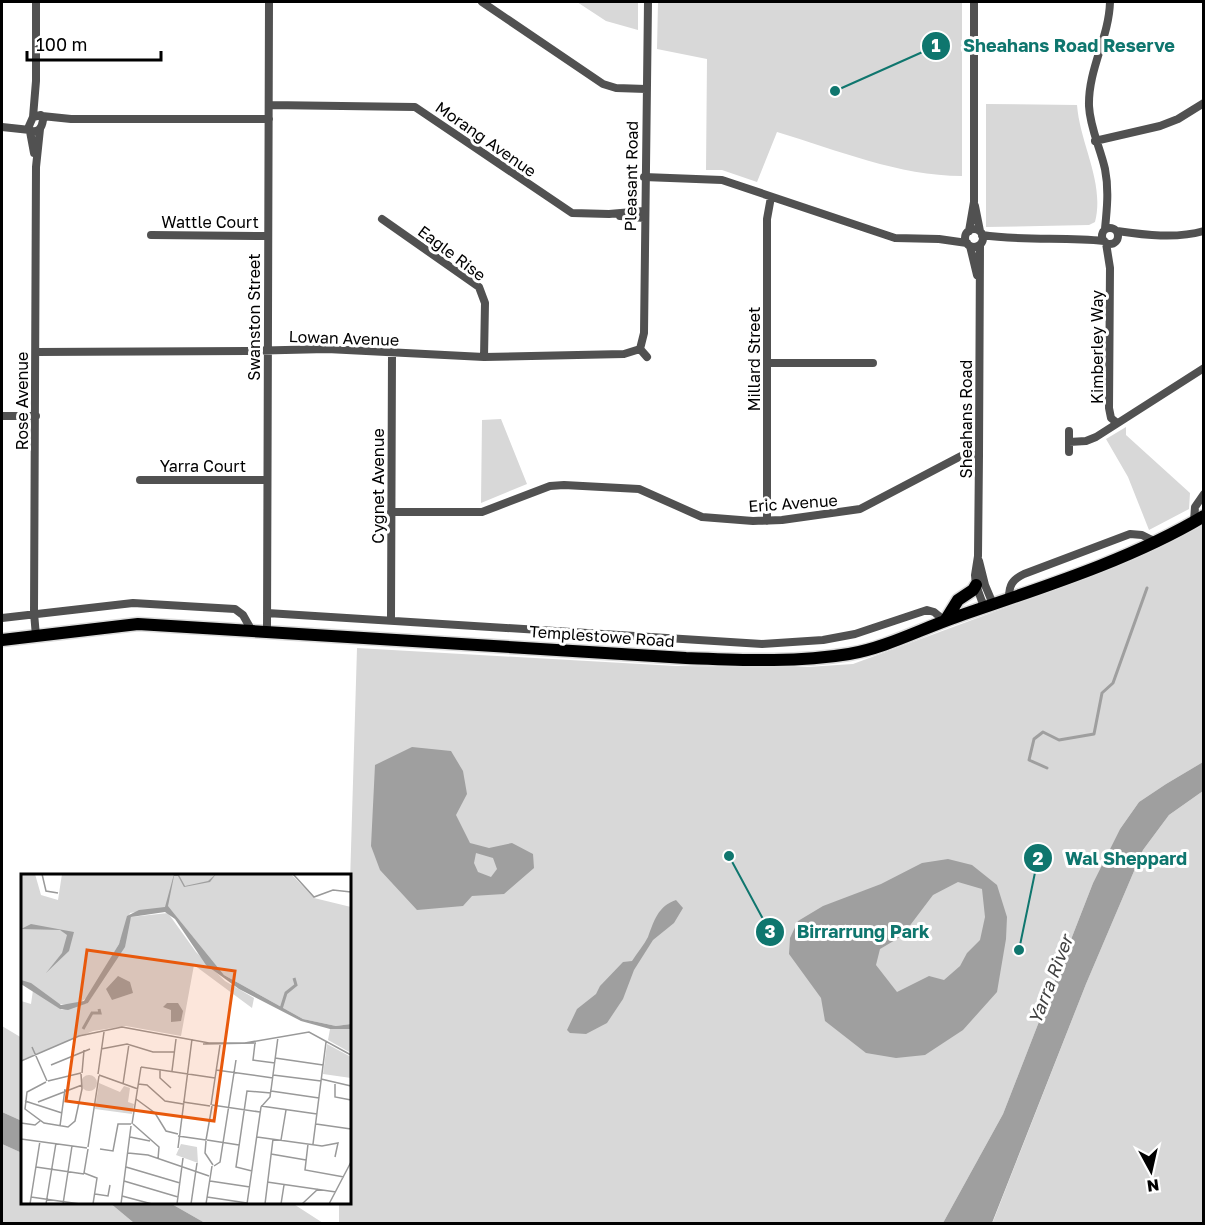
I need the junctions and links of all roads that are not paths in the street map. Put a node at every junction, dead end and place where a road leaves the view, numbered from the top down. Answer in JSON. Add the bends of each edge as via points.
{"nodes":[{"id":1,"x":36,"y":2,"type":"edge"},
{"id":2,"x":269,"y":2,"type":"edge"},
{"id":3,"x":482,"y":2,"type":"edge"},
{"id":4,"x":648,"y":2,"type":"edge"},
{"id":5,"x":974,"y":2,"type":"edge"},
{"id":6,"x":1110,"y":2,"type":"edge"},
{"id":7,"x":646,"y":89,"type":"junction"},
{"id":8,"x":1203,"y":103,"type":"edge"},
{"id":9,"x":269,"y":105,"type":"junction"},
{"id":10,"x":268,"y":120,"type":"junction"},
{"id":11,"x":36,"y":123,"type":"junction"},
{"id":12,"x":2,"y":127,"type":"edge"},
{"id":13,"x":1095,"y":141,"type":"junction"},
{"id":14,"x":644,"y":179,"type":"junction"},
{"id":15,"x":771,"y":196,"type":"junction"},
{"id":16,"x":974,"y":202,"type":"junction"},
{"id":17,"x":1108,"y":204,"type":"junction"},
{"id":18,"x":644,"y":215,"type":"junction"},
{"id":19,"x":382,"y":219,"type":"dead end"},
{"id":20,"x":1104,"y":230,"type":"junction"},
{"id":21,"x":1203,"y":231,"type":"edge"},
{"id":22,"x":968,"y":232,"type":"junction"},
{"id":23,"x":152,"y":235,"type":"dead end"},
{"id":24,"x":268,"y":236,"type":"junction"},
{"id":25,"x":1116,"y":236,"type":"junction"},
{"id":26,"x":1075,"y":238,"type":"junction"},
{"id":27,"x":939,"y":239,"type":"junction"},
{"id":28,"x":981,"y":239,"type":"junction"},
{"id":29,"x":1105,"y":242,"type":"junction"},
{"id":30,"x":968,"y":244,"type":"junction"},
{"id":31,"x":1110,"y":268,"type":"junction"},
{"id":32,"x":979,"y":282,"type":"junction"},
{"id":33,"x":640,"y":349,"type":"junction"},
{"id":34,"x":268,"y":350,"type":"junction"},
{"id":35,"x":36,"y":352,"type":"junction"},
{"id":36,"x":392,"y":352,"type":"junction"},
{"id":37,"x":484,"y":357,"type":"junction"},
{"id":38,"x":647,"y":357,"type":"dead end"},
{"id":39,"x":767,"y":363,"type":"junction"},
{"id":40,"x":873,"y":363,"type":"dead end"},
{"id":41,"x":1203,"y":368,"type":"edge"},
{"id":42,"x":2,"y":416,"type":"edge"},
{"id":43,"x":36,"y":416,"type":"junction"},
{"id":44,"x":1117,"y":423,"type":"junction"},
{"id":45,"x":1069,"y":431,"type":"dead end"},
{"id":46,"x":1069,"y":442,"type":"junction"},
{"id":47,"x":1069,"y":452,"type":"dead end"},
{"id":48,"x":979,"y":455,"type":"junction"},
{"id":49,"x":140,"y":480,"type":"dead end"},
{"id":50,"x":267,"y":480,"type":"junction"},
{"id":51,"x":1203,"y":494,"type":"edge"},
{"id":52,"x":391,"y":513,"type":"junction"},
{"id":53,"x":1199,"y":519,"type":"edge"},
{"id":54,"x":767,"y":521,"type":"junction"},
{"id":55,"x":1156,"y":542,"type":"junction"},
{"id":56,"x":978,"y":556,"type":"junction"},
{"id":57,"x":976,"y":585,"type":"junction"},
{"id":58,"x":1009,"y":598,"type":"junction"},
{"id":59,"x":989,"y":606,"type":"junction"},
{"id":60,"x":34,"y":613,"type":"junction"},
{"id":61,"x":267,"y":613,"type":"junction"},
{"id":62,"x":2,"y":618,"type":"edge"},
{"id":63,"x":391,"y":620,"type":"junction"},
{"id":64,"x":945,"y":621,"type":"junction"},
{"id":65,"x":252,"y":631,"type":"junction"},
{"id":66,"x":267,"y":632,"type":"junction"},
{"id":67,"x":36,"y":636,"type":"junction"},
{"id":68,"x":2,"y":640,"type":"edge"}],
"edges":[{"from":1,"to":11,"type":"street","name":"Rose Avenue"},
{"from":2,"to":9,"type":"street","name":"Swanston Street"},
{"from":3,"to":7,"type":"street","via":[[603,84]]},
{"from":4,"to":7,"type":"street","name":"Pleasant Road"},
{"from":5,"to":16,"type":"street","name":"Sheahans Road"},
{"from":6,"to":13,"type":"street","via":[[1105,36],[1090,85]]},
{"from":7,"to":14,"type":"street","name":"Pleasant Road"},
{"from":8,"to":13,"type":"street","via":[[1160,126]]},
{"from":9,"to":10,"type":"street","name":"Swanston Street"},
{"from":9,"to":18,"type":"street","name":"Morang Avenue","via":[[415,107],[566,210],[578,214]]},
{"from":10,"to":11,"type":"street","via":[[71,119]]},
{"from":10,"to":24,"type":"street","name":"Swanston Street"},
{"from":11,"to":12,"type":"street"},
{"from":11,"to":35,"type":"street","name":"Rose Avenue"},
{"from":13,"to":17,"type":"street","via":[[1104,168]]},
{"from":14,"to":15,"type":"street","via":[[722,180]]},
{"from":14,"to":18,"type":"street","name":"Pleasant Road"},
{"from":15,"to":27,"type":"street","via":[[895,238]]},
{"from":15,"to":39,"type":"street","name":"Millard Street","via":[[767,219]]},
{"from":16,"to":22,"type":"street","name":"Sheahans Road"},
{"from":16,"to":28,"type":"street","name":"Sheahans Road"},
{"from":17,"to":20,"type":"street","name":"Kimberley Way"},
{"from":17,"to":25,"type":"street"},
{"from":18,"to":33,"type":"street","name":"Pleasant Road","via":[[644,333]]},
{"from":19,"to":37,"type":"street","name":"Eagle Rise","via":[[479,288],[485,303]]},
{"from":20,"to":25,"type":"street","via":[[1110,228]]},
{"from":20,"to":26,"type":"street"},
{"from":20,"to":29,"type":"street","name":"Kimberley Way"},
{"from":21,"to":25,"type":"street"},
{"from":22,"to":27,"type":"street"},
{"from":22,"to":28,"type":"street","via":[[975,229]]},
{"from":22,"to":30,"type":"street","name":"Sheahans Road"},
{"from":23,"to":24,"type":"street","name":"Wattle Court"},
{"from":24,"to":34,"type":"street","name":"Swanston Street"},
{"from":25,"to":29,"type":"street"},
{"from":25,"to":31,"type":"street","name":"Kimberley Way"},
{"from":26,"to":28,"type":"street"},
{"from":26,"to":29,"type":"street"},
{"from":27,"to":30,"type":"street"},
{"from":28,"to":30,"type":"street","via":[[975,247]]},
{"from":28,"to":32,"type":"street","name":"Sheahans Road"},
{"from":29,"to":31,"type":"street","name":"Kimberley Way"},
{"from":30,"to":32,"type":"street","name":"Sheahans Road"},
{"from":31,"to":44,"type":"street","name":"Kimberley Way","via":[[1109,408]]},
{"from":32,"to":48,"type":"street","name":"Sheahans Road"},
{"from":33,"to":37,"type":"street","name":"Lowan Avenue","via":[[624,354]]},
{"from":33,"to":38,"type":"street"},
{"from":34,"to":35,"type":"street","name":"Lowan Avenue"},
{"from":34,"to":36,"type":"street","name":"Lowan Avenue"},
{"from":34,"to":50,"type":"street","name":"Swanston Street"},
{"from":35,"to":43,"type":"street","name":"Rose Avenue"},
{"from":36,"to":37,"type":"street","name":"Lowan Avenue"},
{"from":36,"to":52,"type":"street","name":"Cygnet Avenue"},
{"from":39,"to":40,"type":"street"},
{"from":39,"to":54,"type":"street","name":"Millard Street"},
{"from":41,"to":44,"type":"street","name":"Kimberley Way"},
{"from":42,"to":43,"type":"street"},
{"from":43,"to":60,"type":"street","name":"Rose Avenue"},
{"from":44,"to":46,"type":"street","name":"Kimberley Way","via":[[1089,440]]},
{"from":45,"to":46,"type":"street"},
{"from":46,"to":47,"type":"street"},
{"from":48,"to":54,"type":"street","name":"Eric Avenue","via":[[961,456],[860,509]]},
{"from":48,"to":56,"type":"street","name":"Sheahans Road"},
{"from":49,"to":50,"type":"street","name":"Yarra Court"},
{"from":50,"to":61,"type":"street","name":"Swanston Street"},
{"from":51,"to":53,"type":"street","name":"Templestowe Road","via":[[1196,507]]},
{"from":52,"to":54,"type":"street","name":"Eric Avenue","via":[[483,512],[550,486],[564,485],[633,488],[702,517]]},
{"from":52,"to":63,"type":"street","name":"Cygnet Avenue"},
{"from":53,"to":55,"type":"main road","name":"Templestowe Road"},
{"from":55,"to":58,"type":"main road","name":"Templestowe Road"},
{"from":55,"to":58,"type":"street","via":[[1130,534],[1045,566],[1015,579],[1009,587]]},
{"from":56,"to":57,"type":"street","name":"Sheahans Road"},
{"from":56,"to":59,"type":"street","name":"Sheahans Road"},
{"from":57,"to":59,"type":"street","name":"Sheahans Road"},
{"from":57,"to":64,"type":"main road","via":[[957,600]]},
{"from":58,"to":59,"type":"main road","name":"Templestowe Road"},
{"from":59,"to":64,"type":"main road","name":"Templestowe Road"},
{"from":60,"to":62,"type":"street"},
{"from":60,"to":65,"type":"street","via":[[133,603],[236,609]]},
{"from":60,"to":67,"type":"street","name":"Rose Avenue"},
{"from":61,"to":63,"type":"street","name":"Templestowe Road"},
{"from":61,"to":66,"type":"street","name":"Swanston Street"},
{"from":63,"to":64,"type":"street","name":"Templestowe Road","via":[[762,644],[855,634],[927,610]]},
{"from":64,"to":66,"type":"main road","name":"Templestowe Road","via":[[852,653],[774,660]]},
{"from":65,"to":66,"type":"main road","name":"Templestowe Road"},
{"from":65,"to":67,"type":"main road","name":"Templestowe Road","via":[[138,624]]},
{"from":67,"to":68,"type":"main road","name":"Templestowe Road"}]}
